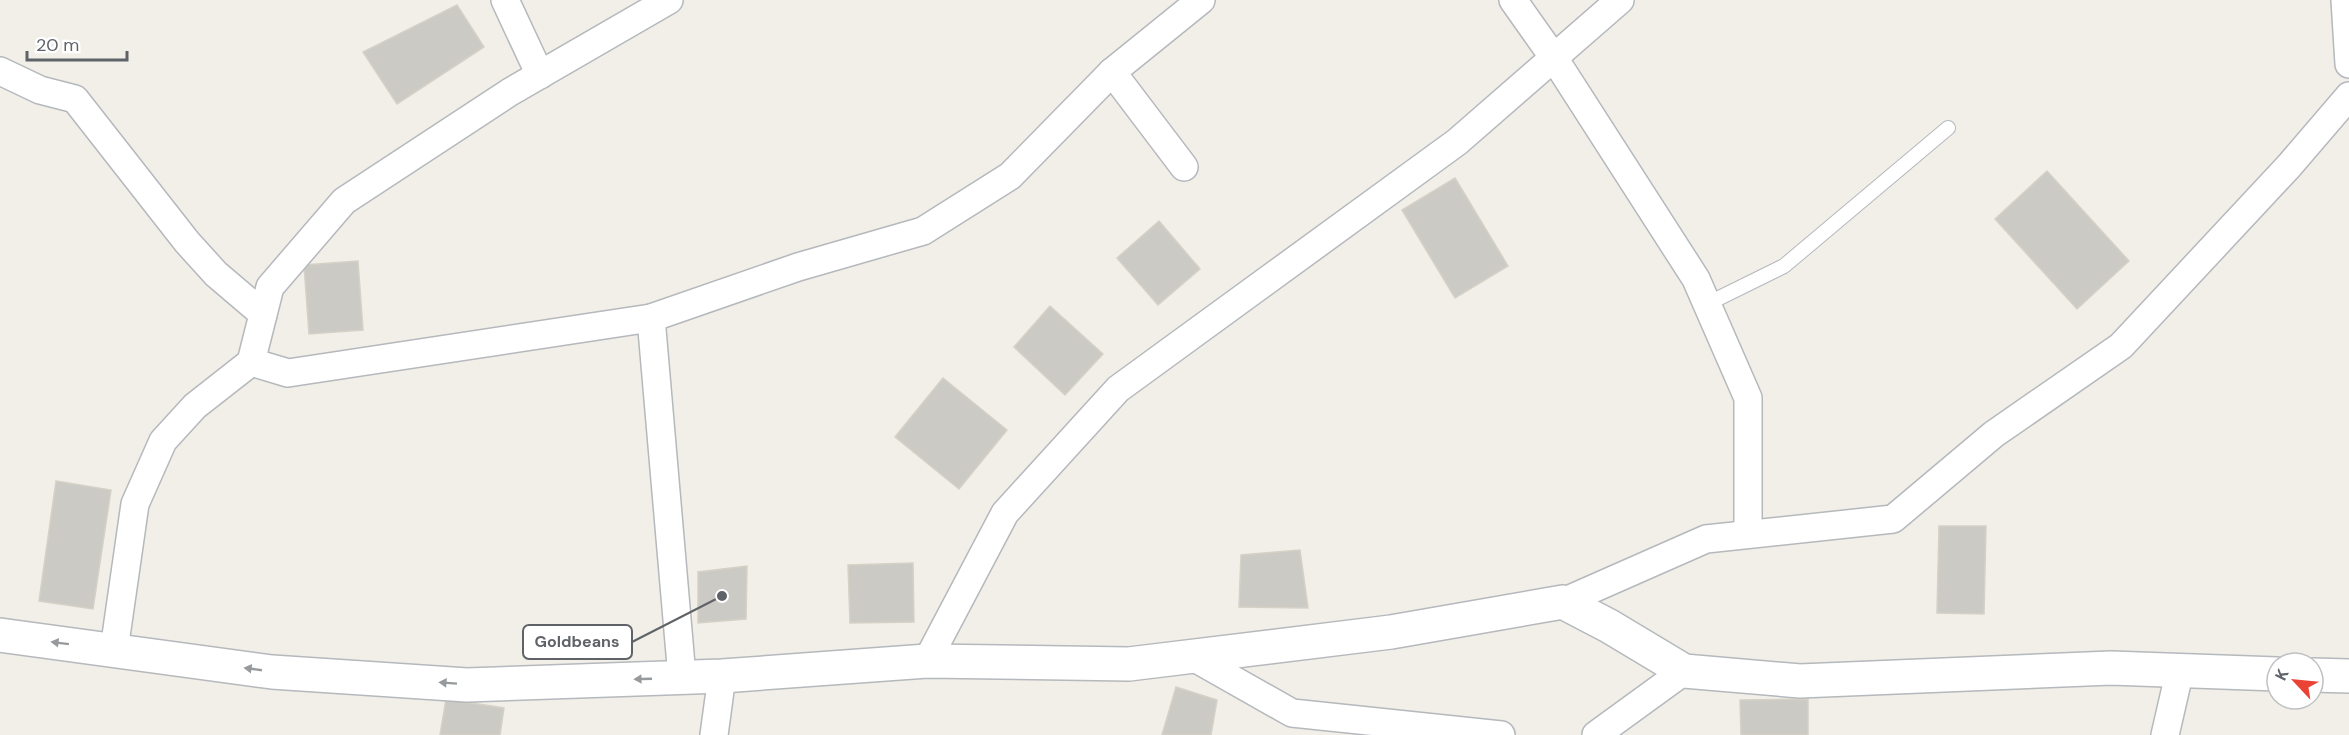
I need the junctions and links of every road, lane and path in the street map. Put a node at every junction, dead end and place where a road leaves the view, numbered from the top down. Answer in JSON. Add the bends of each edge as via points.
{"nodes":[{"id":1,"x":505,"y":0,"type":"edge"},
{"id":2,"x":669,"y":0,"type":"edge"},
{"id":3,"x":1201,"y":0,"type":"edge"},
{"id":4,"x":1512,"y":0,"type":"edge"},
{"id":5,"x":1620,"y":0,"type":"edge"},
{"id":6,"x":2345,"y":0,"type":"edge"},
{"id":7,"x":1554,"y":58,"type":"junction"},
{"id":8,"x":2349,"y":64,"type":"edge"},
{"id":9,"x":0,"y":71,"type":"edge"},
{"id":10,"x":1112,"y":72,"type":"junction"},
{"id":11,"x":540,"y":75,"type":"junction"},
{"id":12,"x":2349,"y":96,"type":"edge"},
{"id":13,"x":1948,"y":128,"type":"dead end"},
{"id":14,"x":1184,"y":167,"type":"dead end"},
{"id":15,"x":1707,"y":304,"type":"junction"},
{"id":16,"x":263,"y":314,"type":"junction"},
{"id":17,"x":651,"y":318,"type":"junction"},
{"id":18,"x":251,"y":362,"type":"junction"},
{"id":19,"x":1748,"y":534,"type":"junction"},
{"id":20,"x":1563,"y":602,"type":"junction"},
{"id":21,"x":0,"y":635,"type":"edge"},
{"id":22,"x":114,"y":650,"type":"junction"},
{"id":23,"x":1193,"y":657,"type":"junction"},
{"id":24,"x":927,"y":662,"type":"junction"},
{"id":25,"x":2180,"y":670,"type":"junction"},
{"id":26,"x":1684,"y":671,"type":"junction"},
{"id":27,"x":2265,"y":674,"type":"edge"},
{"id":28,"x":2325,"y":675,"type":"edge"},
{"id":29,"x":722,"y":676,"type":"junction"},
{"id":30,"x":2349,"y":676,"type":"edge"},
{"id":31,"x":682,"y":677,"type":"junction"},
{"id":32,"x":714,"y":735,"type":"edge"},
{"id":33,"x":1502,"y":735,"type":"edge"},
{"id":34,"x":1596,"y":735,"type":"edge"},
{"id":35,"x":2165,"y":735,"type":"edge"}],
"edges":[{"from":1,"to":11,"type":"street"},
{"from":2,"to":11,"type":"street"},
{"from":3,"to":10,"type":"street"},
{"from":4,"to":7,"type":"street"},
{"from":5,"to":7,"type":"street"},
{"from":6,"to":8,"type":"street"},
{"from":7,"to":15,"type":"street","via":[[1696,279]]},
{"from":7,"to":24,"type":"street","via":[[1457,141],[1118,389],[1005,513]]},
{"from":9,"to":16,"type":"street","via":[[40,90],[75,99],[187,242],[216,274]]},
{"from":10,"to":14,"type":"street"},
{"from":10,"to":17,"type":"street","via":[[1010,176],[923,231],[798,267]]},
{"from":11,"to":16,"type":"street","via":[[344,201],[270,286]]},
{"from":12,"to":19,"type":"street","via":[[2121,346],[1994,434],[1893,519]]},
{"from":13,"to":15,"type":"lane","via":[[1784,266]]},
{"from":15,"to":19,"type":"street","via":[[1748,398]]},
{"from":16,"to":18,"type":"street"},
{"from":17,"to":18,"type":"street","via":[[288,373]]},
{"from":17,"to":31,"type":"street"},
{"from":18,"to":22,"type":"street","via":[[195,406],[163,441],[135,504]]},
{"from":19,"to":20,"type":"street","via":[[1706,539]]},
{"from":20,"to":23,"type":"street","via":[[1391,632]]},
{"from":20,"to":26,"type":"street"},
{"from":22,"to":21,"type":"street","one_way":true},
{"from":31,"to":22,"type":"street","one_way":true,"via":[[467,685],[272,672]]},
{"from":23,"to":24,"type":"street","via":[[1129,664]]},
{"from":23,"to":33,"type":"street","via":[[1292,713]]},
{"from":24,"to":29,"type":"street"},
{"from":25,"to":26,"type":"street","via":[[2111,668],[1800,681]]},
{"from":25,"to":27,"type":"street"},
{"from":25,"to":35,"type":"street"},
{"from":26,"to":34,"type":"street"},
{"from":28,"to":30,"type":"street"},
{"from":29,"to":31,"type":"street"},
{"from":29,"to":32,"type":"street"}]}
